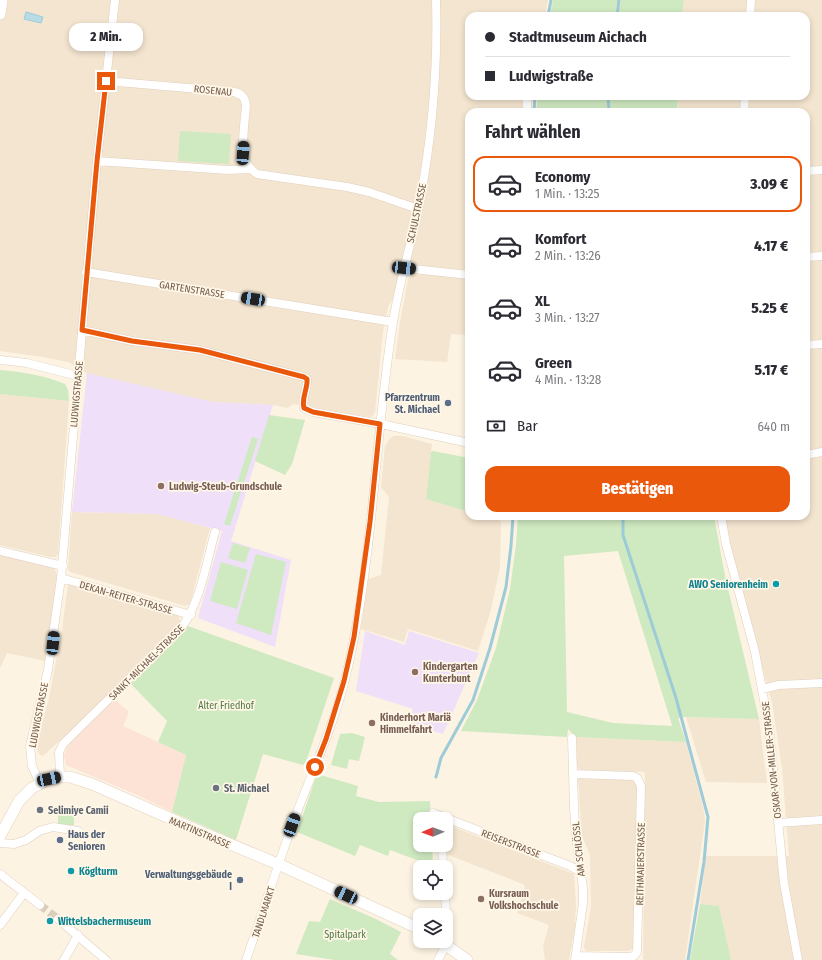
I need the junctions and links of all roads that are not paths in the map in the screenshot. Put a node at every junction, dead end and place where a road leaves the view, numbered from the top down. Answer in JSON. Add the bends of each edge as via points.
{"nodes":[{"id":1,"x":2,"y":0,"type":"edge"},
{"id":2,"x":115,"y":0,"type":"edge"},
{"id":3,"x":436,"y":0,"type":"edge"},
{"id":4,"x":751,"y":0,"type":"edge"},
{"id":5,"x":750,"y":12,"type":"edge"},
{"id":6,"x":0,"y":14,"type":"edge"},
{"id":7,"x":106,"y":81,"type":"junction"},
{"id":8,"x":97,"y":161,"type":"junction"},
{"id":9,"x":251,"y":169,"type":"junction"},
{"id":10,"x":810,"y":170,"type":"edge"},
{"id":11,"x":822,"y":170,"type":"edge"},
{"id":12,"x":418,"y":209,"type":"junction"},
{"id":13,"x":822,"y":256,"type":"edge"},
{"id":14,"x":810,"y":258,"type":"edge"},
{"id":15,"x":404,"y":268,"type":"junction"},
{"id":16,"x":86,"y":272,"type":"junction"},
{"id":17,"x":465,"y":275,"type":"edge"},
{"id":18,"x":393,"y":322,"type":"junction"},
{"id":19,"x":82,"y":330,"type":"junction"},
{"id":20,"x":822,"y":344,"type":"edge"},
{"id":21,"x":810,"y":345,"type":"edge"},
{"id":22,"x":0,"y":360,"type":"edge"},
{"id":23,"x":78,"y":376,"type":"junction"},
{"id":24,"x":380,"y":424,"type":"junction"},
{"id":25,"x":465,"y":442,"type":"edge"},
{"id":26,"x":822,"y":452,"type":"edge"},
{"id":27,"x":810,"y":454,"type":"edge"},
{"id":28,"x":722,"y":520,"type":"edge"},
{"id":29,"x":215,"y":532,"type":"dead end"},
{"id":30,"x":0,"y":551,"type":"edge"},
{"id":31,"x":63,"y":566,"type":"junction"},
{"id":32,"x":61,"y":578,"type":"junction"},
{"id":33,"x":191,"y":615,"type":"junction"},
{"id":34,"x":822,"y":683,"type":"edge"},
{"id":35,"x":762,"y":689,"type":"junction"},
{"id":36,"x":572,"y":738,"type":"dead end"},
{"id":37,"x":573,"y":774,"type":"junction"},
{"id":38,"x":60,"y":777,"type":"junction"},
{"id":39,"x":40,"y":784,"type":"junction"},
{"id":40,"x":822,"y":820,"type":"edge"},
{"id":41,"x":453,"y":822,"type":"edge"},
{"id":42,"x":778,"y":823,"type":"junction"},
{"id":43,"x":78,"y":832,"type":"dead end"},
{"id":44,"x":0,"y":836,"type":"edge"},
{"id":45,"x":0,"y":843,"type":"edge"},
{"id":46,"x":278,"y":864,"type":"junction"},
{"id":47,"x":581,"y":872,"type":"junction"},
{"id":48,"x":0,"y":874,"type":"edge"},
{"id":49,"x":24,"y":893,"type":"junction"},
{"id":50,"x":40,"y":905,"type":"tunnel mouth"},
{"id":51,"x":58,"y":919,"type":"tunnel mouth"},
{"id":52,"x":0,"y":925,"type":"edge"},
{"id":53,"x":413,"y":926,"type":"edge"},
{"id":54,"x":78,"y":935,"type":"junction"},
{"id":55,"x":442,"y":948,"type":"edge"},
{"id":56,"x":450,"y":948,"type":"edge"},
{"id":57,"x":575,"y":958,"type":"edge"},
{"id":58,"x":64,"y":960,"type":"edge"},
{"id":59,"x":106,"y":960,"type":"edge"},
{"id":60,"x":246,"y":960,"type":"edge"},
{"id":61,"x":438,"y":960,"type":"edge"},
{"id":62,"x":467,"y":960,"type":"edge"},
{"id":63,"x":798,"y":960,"type":"edge"}],
"edges":[{"from":1,"to":6,"type":"main road"},
{"from":2,"to":7,"type":"street","name":"LUDWIGSTRASSE"},
{"from":3,"to":12,"type":"street","name":"SCHULSTRASSE","via":[[433,114]]},
{"from":4,"to":5,"type":"street"},
{"from":7,"to":8,"type":"street","name":"LUDWIGSTRASSE"},
{"from":7,"to":9,"type":"street","name":"ROSENAU","via":[[242,94],[246,106],[243,153],[245,162]]},
{"from":8,"to":9,"type":"street","via":[[228,170]]},
{"from":8,"to":16,"type":"street","name":"LUDWIGSTRASSE"},
{"from":9,"to":12,"type":"street","via":[[257,174],[369,192]]},
{"from":10,"to":11,"type":"street"},
{"from":12,"to":15,"type":"street","name":"SCHULSTRASSE"},
{"from":13,"to":14,"type":"street"},
{"from":15,"to":17,"type":"street"},
{"from":15,"to":18,"type":"street","name":"SCHULSTRASSE"},
{"from":16,"to":18,"type":"street","name":"GARTENSTRASSE"},
{"from":16,"to":19,"type":"street","name":"LUDWIGSTRASSE"},
{"from":18,"to":24,"type":"street","name":"SCHULSTRASSE"},
{"from":19,"to":23,"type":"street","name":"LUDWIGSTRASSE"},
{"from":19,"to":24,"type":"street","via":[[132,341],[200,350],[304,377],[307,379],[302,403],[304,408],[313,412]]},
{"from":20,"to":21,"type":"street"},
{"from":22,"to":23,"type":"street"},
{"from":23,"to":31,"type":"street","name":"LUDWIGSTRASSE"},
{"from":24,"to":25,"type":"street"},
{"from":24,"to":46,"type":"street","name":"SCHULSTRASSE","via":[[362,585],[344,681],[326,739]]},
{"from":26,"to":27,"type":"street"},
{"from":28,"to":35,"type":"street","name":"OSKAR-VON-MILLER-STRASSE"},
{"from":29,"to":33,"type":"street","name":"SANKT-MICHAEL-STRASSE"},
{"from":30,"to":31,"type":"street"},
{"from":31,"to":32,"type":"street","name":"LUDWIGSTRASSE"},
{"from":32,"to":33,"type":"street","name":"DEKAN-REITER-STRASSE"},
{"from":32,"to":39,"type":"street","name":"LUDWIGSTRASSE","via":[[48,670],[30,746],[32,766]]},
{"from":33,"to":38,"type":"street","name":"SANKT-MICHAEL-STRASSE","via":[[182,627],[63,744],[60,752]]},
{"from":34,"to":35,"type":"street","via":[[779,685]]},
{"from":35,"to":42,"type":"street","name":"OSKAR-VON-MILLER-STRASSE","via":[[769,727]]},
{"from":36,"to":37,"type":"street","name":"AM SCHLÖSSL"},
{"from":37,"to":47,"type":"street","name":"AM SCHLÖSSL"},
{"from":37,"to":57,"type":"street","name":"REITHMAIERSTRASSE","via":[[633,776],[641,786],[637,952],[630,957]]},
{"from":38,"to":39,"type":"main road","name":"MARTINSTRASSE"},
{"from":38,"to":46,"type":"main road","name":"MARTINSTRASSE","via":[[70,777],[92,784]]},
{"from":39,"to":44,"type":"main road","name":"MARTINSTRASSE","via":[[19,801]]},
{"from":40,"to":42,"type":"street"},
{"from":41,"to":47,"type":"street","name":"REISERSTRASSE"},
{"from":42,"to":63,"type":"street","name":"OSKAR-VON-MILLER-STRASSE","via":[[784,883]]},
{"from":43,"to":45,"type":"street","via":[[53,827],[14,844]]},
{"from":46,"to":53,"type":"main road","name":"MARTINSTRASSE"},
{"from":46,"to":60,"type":"street","name":"TANDLMARKT"},
{"from":47,"to":57,"type":"street","name":"AM SCHLÖSSL","via":[[583,903]]},
{"from":48,"to":49,"type":"street"},
{"from":49,"to":50,"type":"street"},
{"from":49,"to":52,"type":"street"},
{"from":51,"to":54,"type":"street"},
{"from":54,"to":58,"type":"street"},
{"from":54,"to":59,"type":"street"},
{"from":55,"to":61,"type":"street"},
{"from":56,"to":62,"type":"main road"}]}
